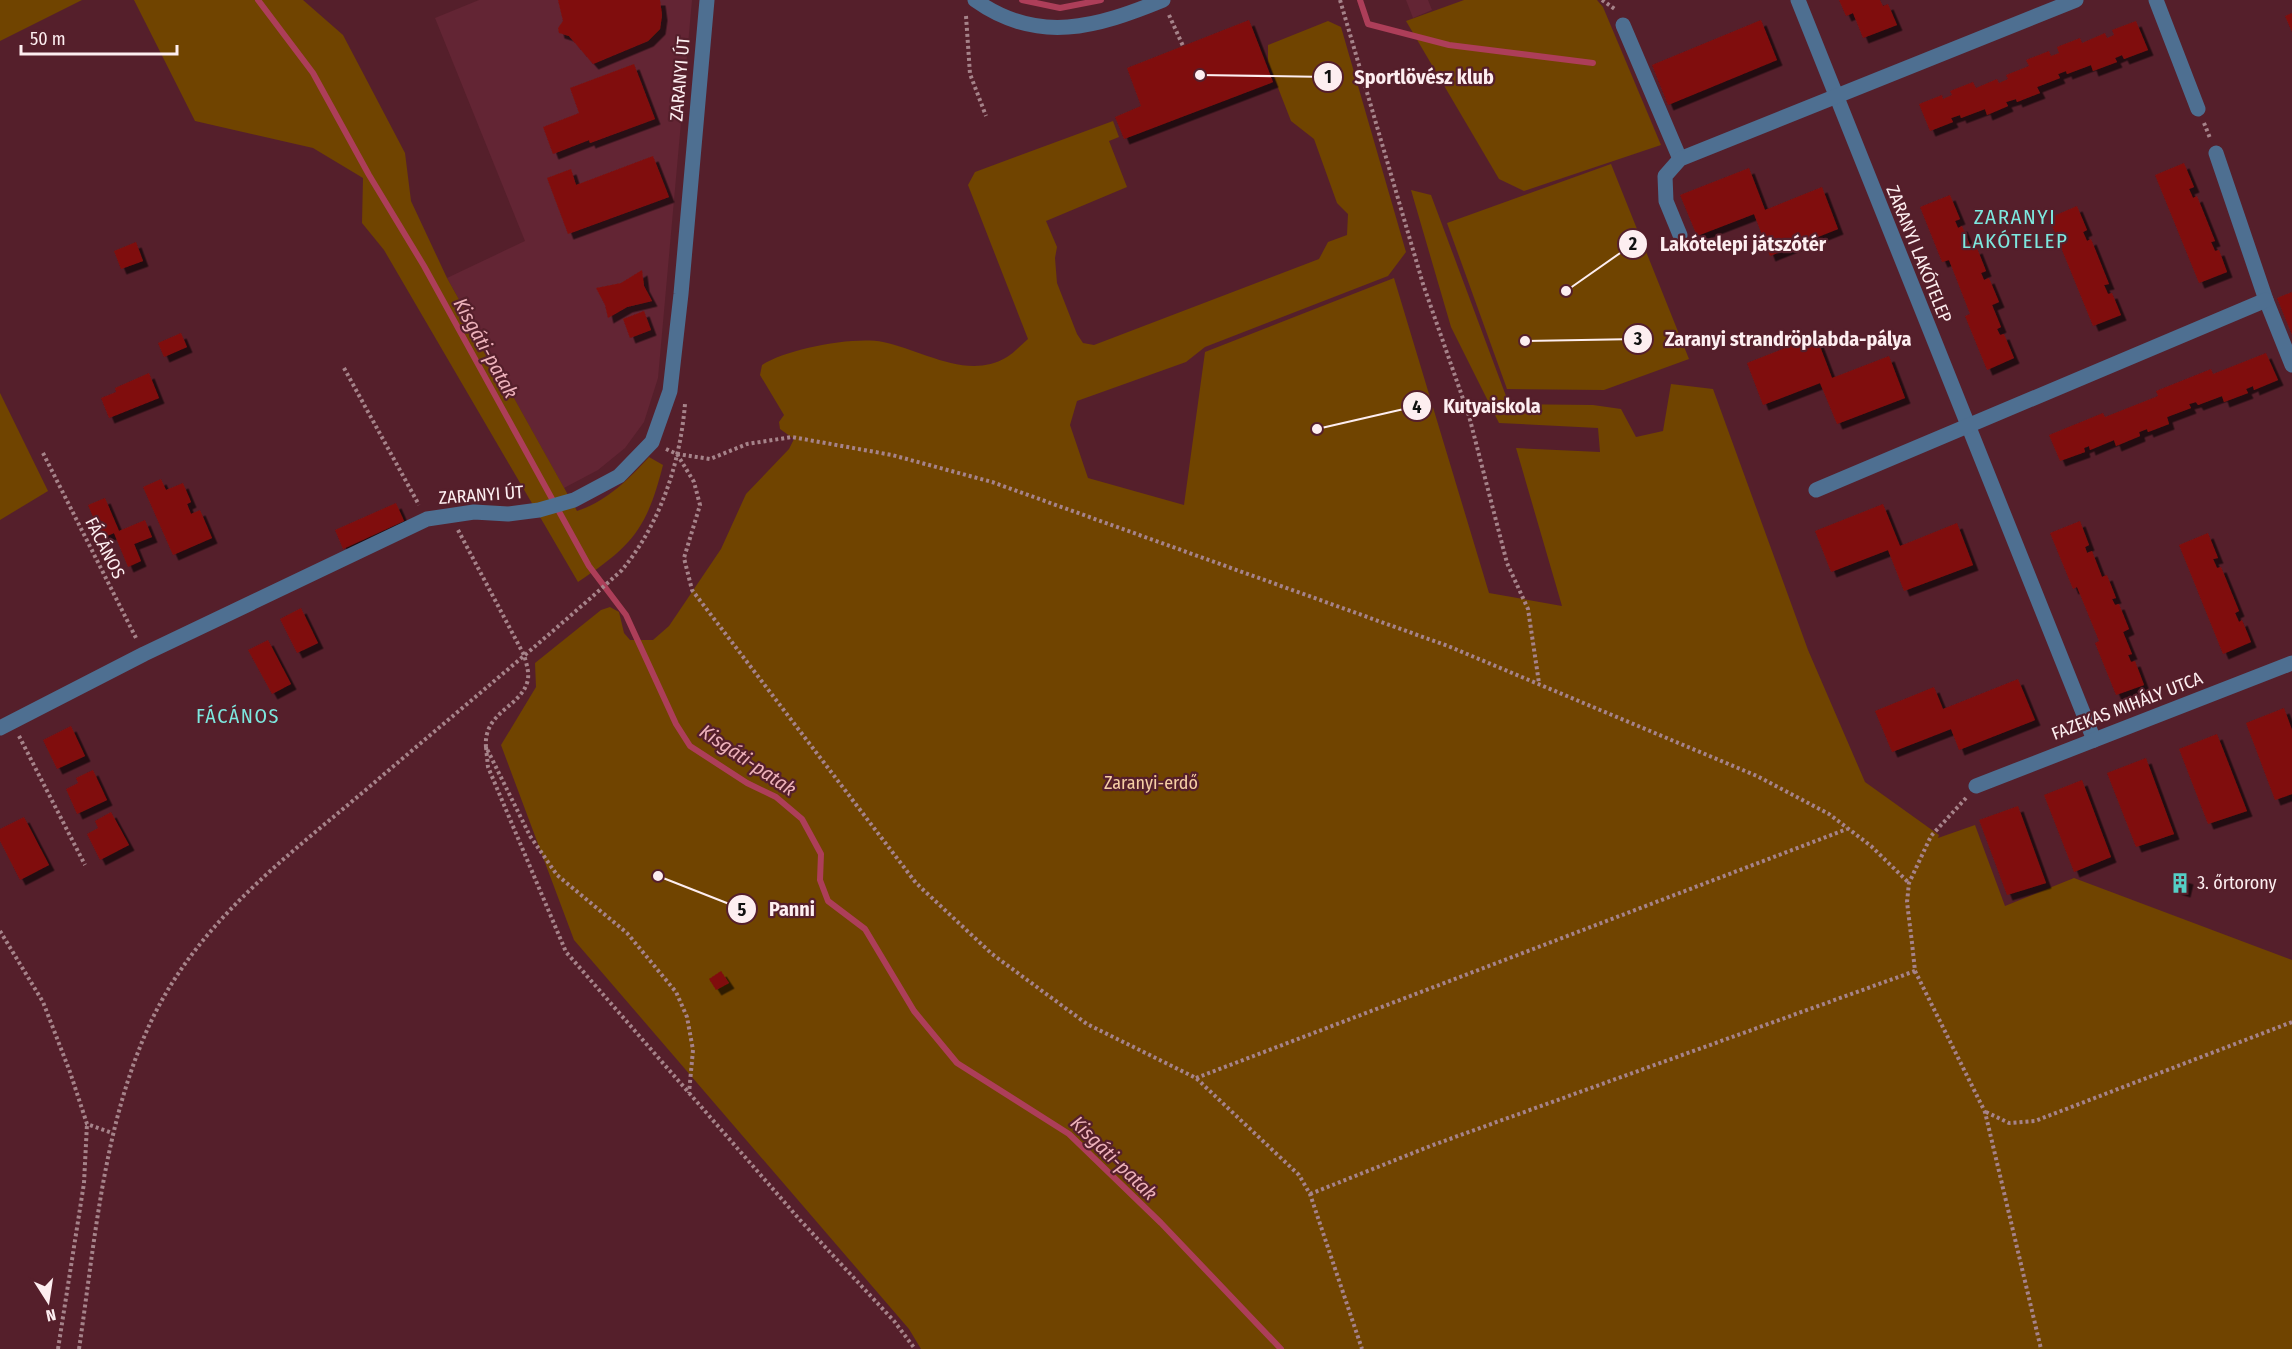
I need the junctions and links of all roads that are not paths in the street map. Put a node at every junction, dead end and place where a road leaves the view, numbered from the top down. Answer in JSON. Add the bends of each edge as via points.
{"nodes":[{"id":1,"x":707,"y":0,"type":"edge"},
{"id":2,"x":1163,"y":0,"type":"edge"},
{"id":3,"x":1798,"y":0,"type":"edge"},
{"id":4,"x":2076,"y":0,"type":"edge"},
{"id":5,"x":2156,"y":0,"type":"edge"},
{"id":6,"x":970,"y":5,"type":"edge"},
{"id":7,"x":1623,"y":25,"type":"dead end"},
{"id":8,"x":1835,"y":97,"type":"junction"},
{"id":9,"x":2198,"y":108,"type":"road end"},
{"id":10,"x":2216,"y":153,"type":"road end"},
{"id":11,"x":1680,"y":159,"type":"junction"},
{"id":12,"x":1680,"y":235,"type":"dead end"},
{"id":13,"x":2266,"y":300,"type":"junction"},
{"id":14,"x":2292,"y":365,"type":"edge"},
{"id":15,"x":1967,"y":426,"type":"junction"},
{"id":16,"x":1816,"y":490,"type":"dead end"},
{"id":17,"x":2292,"y":663,"type":"edge"},
{"id":18,"x":6,"y":725,"type":"edge"},
{"id":19,"x":2094,"y":740,"type":"junction"},
{"id":20,"x":1976,"y":786,"type":"road end"}],
"edges":[{"from":1,"to":18,"type":"street","name":"ZARANYI ÚT","via":[[670,391],[652,442],[619,476],[574,500],[539,510],[449,514],[427,519],[144,654]]},
{"from":2,"to":6,"type":"street","via":[[1114,20],[1072,28],[1029,25]]},
{"from":3,"to":8,"type":"street","name":"ZARANYI LAKÓTELEP"},
{"from":4,"to":8,"type":"street"},
{"from":5,"to":9,"type":"street"},
{"from":7,"to":11,"type":"street"},
{"from":8,"to":11,"type":"street"},
{"from":8,"to":15,"type":"street","name":"ZARANYI LAKÓTELEP"},
{"from":10,"to":13,"type":"street"},
{"from":11,"to":12,"type":"street","via":[[1665,176],[1665,201]]},
{"from":13,"to":14,"type":"street"},
{"from":13,"to":15,"type":"street"},
{"from":15,"to":16,"type":"street"},
{"from":15,"to":19,"type":"street","name":"ZARANYI LAKÓTELEP"},
{"from":17,"to":19,"type":"street","name":"FAZEKAS MIHÁLY UTCA"},
{"from":19,"to":20,"type":"street","name":"FAZEKAS MIHÁLY UTCA"}]}
